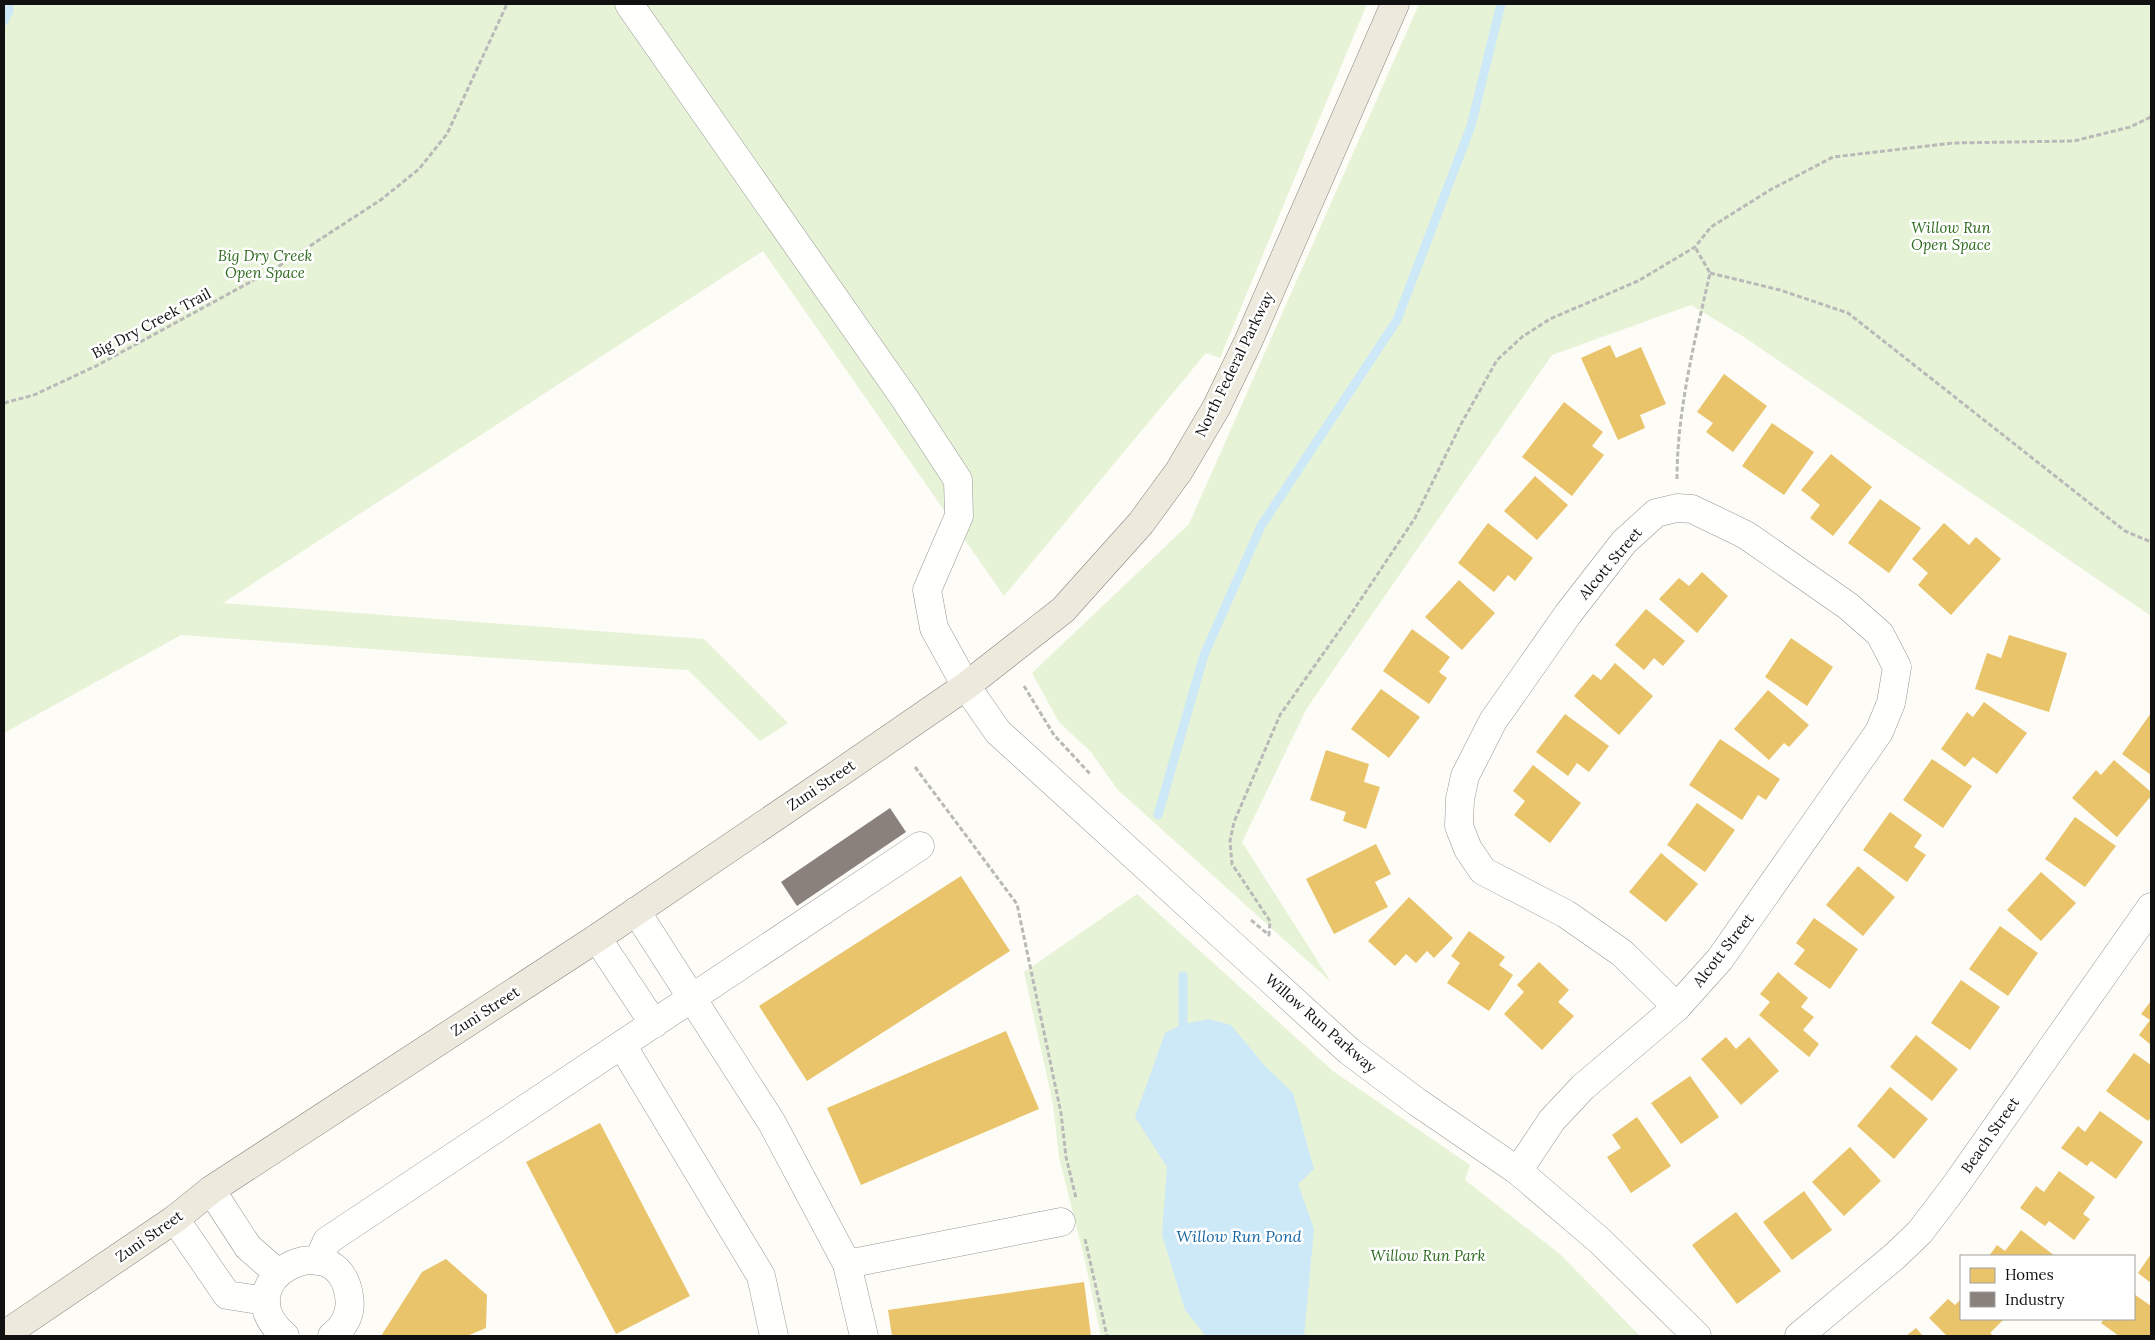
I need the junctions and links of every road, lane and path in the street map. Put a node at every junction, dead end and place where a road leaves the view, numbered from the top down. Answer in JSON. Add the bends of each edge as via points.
{"nodes":[{"id":1,"x":507,"y":4,"type":"edge"},
{"id":2,"x":628,"y":4,"type":"edge"},
{"id":3,"x":1395,"y":4,"type":"edge"},
{"id":4,"x":2151,"y":117,"type":"edge"},
{"id":5,"x":1695,"y":247,"type":"junction"},
{"id":6,"x":1710,"y":272,"type":"junction"},
{"id":7,"x":4,"y":403,"type":"edge"},
{"id":8,"x":1677,"y":508,"type":"junction"},
{"id":9,"x":2151,"y":542,"type":"edge"},
{"id":10,"x":966,"y":686,"type":"junction"},
{"id":11,"x":1024,"y":686,"type":"dead end"},
{"id":12,"x":915,"y":766,"type":"dead end"},
{"id":13,"x":1093,"y":777,"type":"dead end"},
{"id":14,"x":920,"y":846,"type":"dead end"},
{"id":15,"x":2151,"y":907,"type":"edge"},
{"id":16,"x":636,"y":911,"type":"junction"},
{"id":17,"x":1246,"y":916,"type":"dead end"},
{"id":18,"x":597,"y":938,"type":"junction"},
{"id":19,"x":692,"y":999,"type":"junction"},
{"id":20,"x":1677,"y":1006,"type":"junction"},
{"id":21,"x":654,"y":1024,"type":"junction"},
{"id":22,"x":622,"y":1045,"type":"junction"},
{"id":23,"x":1518,"y":1171,"type":"junction"},
{"id":24,"x":211,"y":1190,"type":"junction"},
{"id":25,"x":175,"y":1219,"type":"junction"},
{"id":26,"x":1074,"y":1219,"type":"junction"},
{"id":27,"x":318,"y":1261,"type":"junction"},
{"id":28,"x":848,"y":1264,"type":"junction"},
{"id":29,"x":278,"y":1273,"type":"junction"},
{"id":30,"x":266,"y":1301,"type":"junction"},
{"id":31,"x":4,"y":1335,"type":"edge"},
{"id":32,"x":285,"y":1336,"type":"edge"},
{"id":33,"x":332,"y":1336,"type":"edge"},
{"id":34,"x":774,"y":1336,"type":"edge"},
{"id":35,"x":864,"y":1336,"type":"edge"},
{"id":36,"x":1107,"y":1336,"type":"edge"},
{"id":37,"x":1697,"y":1336,"type":"edge"},
{"id":38,"x":1799,"y":1336,"type":"edge"}],
"edges":[{"from":1,"to":7,"type":"path","name":"Big Dry Creek Trail","via":[[447,134],[419,169],[382,198],[276,268],[98,366],[34,394]]},
{"from":2,"to":10,"type":"street","name":"Willow Run Parkway","via":[[905,399],[958,480],[959,516],[926,590],[934,628]]},
{"from":3,"to":10,"type":"main road","name":"North Federal Parkway","via":[[1248,342],[1216,408],[1179,471],[1141,523],[1063,610]]},
{"from":4,"to":5,"type":"path","via":[[2130,127],[2074,141],[1953,143],[1833,157],[1770,190],[1711,227]]},
{"from":5,"to":6,"type":"path"},
{"from":5,"to":17,"type":"path","via":[[1638,281],[1550,319],[1522,337],[1497,360],[1415,518],[1350,618],[1280,715],[1256,768],[1234,822],[1230,841],[1232,864],[1270,921],[1269,936]]},
{"from":6,"to":8,"type":"path","via":[[1691,359],[1677,447]]},
{"from":6,"to":9,"type":"path","via":[[1780,290],[1848,313],[2125,531]]},
{"from":8,"to":20,"type":"street","name":"Alcott Street","via":[[1692,509],[1746,535],[1848,606],[1880,634],[1897,667],[1891,703],[1879,732],[1720,959]]},
{"from":8,"to":20,"type":"street","name":"Alcott Street","via":[[1656,513],[1624,542],[1568,614],[1499,713],[1465,776],[1459,826],[1468,849],[1483,871],[1566,914],[1622,953]]},
{"from":10,"to":16,"type":"main road","name":"Zuni Street"},
{"from":10,"to":23,"type":"street","name":"Willow Run Parkway","via":[[998,732],[1349,1051]]},
{"from":11,"to":13,"type":"path","via":[[1054,735]]},
{"from":12,"to":26,"type":"path","via":[[1017,904],[1061,1113]]},
{"from":14,"to":19,"type":"street"},
{"from":15,"to":38,"type":"street","name":"Beach Street","via":[[1920,1232]]},
{"from":16,"to":18,"type":"main road","name":"Zuni Street"},
{"from":16,"to":19,"type":"street"},
{"from":18,"to":21,"type":"street"},
{"from":18,"to":24,"type":"main road","name":"Zuni Street"},
{"from":19,"to":21,"type":"street"},
{"from":19,"to":28,"type":"street","via":[[772,1123]]},
{"from":20,"to":23,"type":"street","name":"Alcott Street","via":[[1583,1087],[1552,1120]]},
{"from":21,"to":22,"type":"street"},
{"from":22,"to":27,"type":"street","via":[[327,1241]]},
{"from":22,"to":34,"type":"street","via":[[762,1276]]},
{"from":23,"to":37,"type":"street","name":"Willow Run Parkway","via":[[1599,1240]]},
{"from":24,"to":25,"type":"main road","name":"Zuni Street"},
{"from":24,"to":29,"type":"street","via":[[248,1247]]},
{"from":25,"to":30,"type":"street","via":[[227,1295]]},
{"from":25,"to":31,"type":"main road","name":"Zuni Street"},
{"from":26,"to":28,"type":"street"},
{"from":26,"to":36,"type":"path"},
{"from":27,"to":29,"type":"street","via":[[303,1260],[289,1264]]},
{"from":27,"to":33,"type":"street","via":[[331,1266],[342,1276],[348,1289],[350,1304],[347,1318]]},
{"from":28,"to":35,"type":"street"},
{"from":29,"to":30,"type":"street"},
{"from":30,"to":32,"type":"street","via":[[276,1328]]}]}
